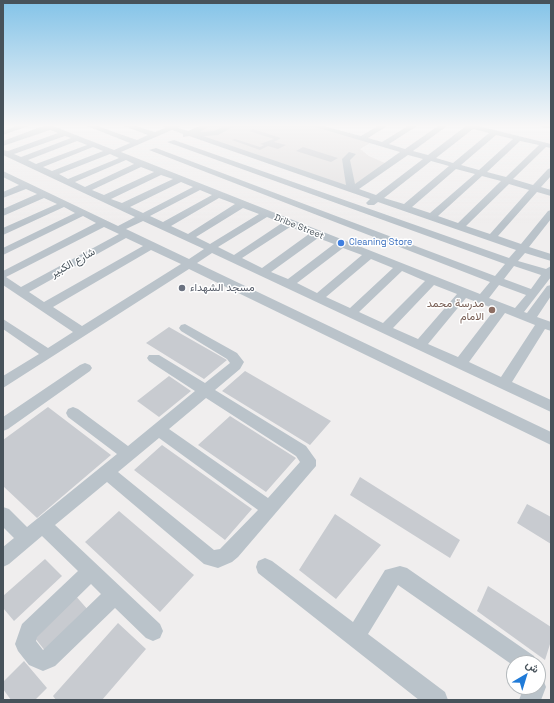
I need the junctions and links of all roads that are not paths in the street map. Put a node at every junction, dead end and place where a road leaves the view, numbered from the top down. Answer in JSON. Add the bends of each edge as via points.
{"nodes":[{"id":1,"x":24,"y":159,"type":"edge"},
{"id":2,"x":57,"y":159,"type":"edge"},
{"id":3,"x":93,"y":159,"type":"edge"},
{"id":4,"x":132,"y":159,"type":"edge"},
{"id":5,"x":135,"y":159,"type":"edge"},
{"id":6,"x":144,"y":159,"type":"edge"},
{"id":7,"x":151,"y":159,"type":"edge"},
{"id":8,"x":218,"y":159,"type":"edge"},
{"id":9,"x":263,"y":159,"type":"joint"},
{"id":10,"x":346,"y":159,"type":"edge"},
{"id":11,"x":396,"y":159,"type":"edge"},
{"id":12,"x":429,"y":159,"type":"joint"},
{"id":13,"x":463,"y":159,"type":"edge"},
{"id":14,"x":495,"y":159,"type":"edge"},
{"id":15,"x":531,"y":159,"type":"edge"},
{"id":16,"x":21,"y":160,"type":"joint"},
{"id":17,"x":454,"y":166,"type":"junction"},
{"id":18,"x":36,"y":167,"type":"junction"},
{"id":19,"x":246,"y":169,"type":"junction"},
{"id":20,"x":162,"y":171,"type":"junction"},
{"id":21,"x":551,"y":171,"type":"edge"},
{"id":22,"x":479,"y":173,"type":"junction"},
{"id":23,"x":53,"y":175,"type":"junction"},
{"id":24,"x":5,"y":177,"type":"edge"},
{"id":25,"x":181,"y":179,"type":"junction"},
{"id":26,"x":228,"y":179,"type":"junction"},
{"id":27,"x":506,"y":180,"type":"junction"},
{"id":28,"x":68,"y":182,"type":"junction"},
{"id":29,"x":28,"y":186,"type":"junction"},
{"id":30,"x":534,"y":188,"type":"junction"},
{"id":31,"x":204,"y":189,"type":"junction"},
{"id":32,"x":84,"y":190,"type":"junction"},
{"id":33,"x":352,"y":190,"type":"junction"},
{"id":34,"x":361,"y":193,"type":"junction"},
{"id":35,"x":551,"y":193,"type":"edge"},
{"id":36,"x":45,"y":194,"type":"junction"},
{"id":37,"x":3,"y":195,"type":"edge"},
{"id":38,"x":218,"y":195,"type":"junction"},
{"id":39,"x":104,"y":198,"type":"junction"},
{"id":40,"x":377,"y":198,"type":"junction"},
{"id":41,"x":388,"y":202,"type":"junction"},
{"id":42,"x":64,"y":204,"type":"junction"},
{"id":43,"x":242,"y":204,"type":"junction"},
{"id":44,"x":346,"y":204,"type":"junction"},
{"id":45,"x":122,"y":207,"type":"junction"},
{"id":46,"x":405,"y":208,"type":"junction"},
{"id":47,"x":367,"y":212,"type":"junction"},
{"id":48,"x":3,"y":213,"type":"edge"},
{"id":49,"x":82,"y":213,"type":"junction"},
{"id":50,"x":551,"y":213,"type":"edge"},
{"id":51,"x":266,"y":214,"type":"junction"},
{"id":52,"x":142,"y":217,"type":"junction"},
{"id":53,"x":432,"y":217,"type":"junction"},
{"id":54,"x":346,"y":222,"type":"junction"},
{"id":55,"x":103,"y":223,"type":"junction"},
{"id":56,"x":289,"y":223,"type":"junction"},
{"id":57,"x":163,"y":226,"type":"junction"},
{"id":58,"x":459,"y":227,"type":"junction"},
{"id":59,"x":3,"y":232,"type":"edge"},
{"id":60,"x":122,"y":232,"type":"junction"},
{"id":61,"x":321,"y":236,"type":"junction"},
{"id":62,"x":188,"y":238,"type":"junction"},
{"id":63,"x":491,"y":238,"type":"junction"},
{"id":64,"x":341,"y":244,"type":"junction"},
{"id":65,"x":150,"y":246,"type":"junction"},
{"id":66,"x":211,"y":248,"type":"junction"},
{"id":67,"x":523,"y":249,"type":"junction"},
{"id":68,"x":3,"y":252,"type":"edge"},
{"id":69,"x":369,"y":255,"type":"junction"},
{"id":70,"x":551,"y":258,"type":"edge"},
{"id":71,"x":234,"y":259,"type":"junction"},
{"id":72,"x":510,"y":262,"type":"junction"},
{"id":73,"x":187,"y":264,"type":"junction"},
{"id":74,"x":400,"y":267,"type":"junction"},
{"id":75,"x":550,"y":271,"type":"edge"},
{"id":76,"x":263,"y":272,"type":"junction"},
{"id":77,"x":3,"y":275,"type":"edge"},
{"id":78,"x":432,"y":279,"type":"junction"},
{"id":79,"x":3,"y":280,"type":"edge"},
{"id":80,"x":497,"y":280,"type":"junction"},
{"id":81,"x":289,"y":284,"type":"junction"},
{"id":82,"x":21,"y":292,"type":"junction"},
{"id":83,"x":465,"y":292,"type":"junction"},
{"id":84,"x":545,"y":295,"type":"edge"},
{"id":85,"x":318,"y":298,"type":"junction"},
{"id":86,"x":482,"y":299,"type":"junction"},
{"id":87,"x":44,"y":307,"type":"junction"},
{"id":88,"x":502,"y":308,"type":"junction"},
{"id":89,"x":351,"y":313,"type":"junction"},
{"id":90,"x":517,"y":313,"type":"junction"},
{"id":91,"x":530,"y":318,"type":"junction"},
{"id":92,"x":3,"y":323,"type":"edge"},
{"id":93,"x":547,"y":325,"type":"edge"},
{"id":94,"x":185,"y":328,"type":"dead end"},
{"id":95,"x":385,"y":329,"type":"junction"},
{"id":96,"x":82,"y":332,"type":"junction"},
{"id":97,"x":420,"y":345,"type":"junction"},
{"id":98,"x":48,"y":354,"type":"junction"},
{"id":99,"x":154,"y":358,"type":"dead end"},
{"id":100,"x":460,"y":364,"type":"junction"},
{"id":101,"x":85,"y":368,"type":"dead end"},
{"id":102,"x":4,"y":381,"type":"edge"},
{"id":103,"x":504,"y":384,"type":"junction"},
{"id":104,"x":206,"y":390,"type":"junction"},
{"id":105,"x":551,"y":405,"type":"edge"},
{"id":106,"x":73,"y":413,"type":"dead end"},
{"id":107,"x":3,"y":426,"type":"edge"},
{"id":108,"x":160,"y":430,"type":"junction"},
{"id":109,"x":551,"y":439,"type":"edge"},
{"id":110,"x":129,"y":455,"type":"junction"},
{"id":111,"x":108,"y":473,"type":"junction"},
{"id":112,"x":270,"y":509,"type":"junction"},
{"id":113,"x":3,"y":515,"type":"edge"},
{"id":114,"x":44,"y":526,"type":"junction"},
{"id":115,"x":27,"y":539,"type":"junction"},
{"id":116,"x":3,"y":558,"type":"edge"},
{"id":117,"x":265,"y":567,"type":"dead end"},
{"id":118,"x":91,"y":571,"type":"junction"},
{"id":119,"x":115,"y":594,"type":"junction"},
{"id":120,"x":153,"y":631,"type":"dead end"},
{"id":121,"x":355,"y":637,"type":"junction"},
{"id":122,"x":515,"y":655,"type":"edge"},
{"id":123,"x":437,"y":700,"type":"edge"}],
"edges":[{"from":1,"to":16,"type":"street"},
{"from":2,"to":18,"type":"street"},
{"from":3,"to":23,"type":"street"},
{"from":4,"to":28,"type":"street"},
{"from":5,"to":32,"type":"street"},
{"from":6,"to":20,"type":"street","name":"Dribe Street"},
{"from":7,"to":26,"type":"street"},
{"from":8,"to":19,"type":"street"},
{"from":9,"to":19,"type":"street","name":"شارع الكبير"},
{"from":9,"to":33,"type":"street"},
{"from":10,"to":33,"type":"street"},
{"from":11,"to":33,"type":"street"},
{"from":12,"to":17,"type":"street"},
{"from":12,"to":40,"type":"street"},
{"from":13,"to":17,"type":"street"},
{"from":14,"to":22,"type":"street"},
{"from":15,"to":27,"type":"street"},
{"from":16,"to":18,"type":"street"},
{"from":17,"to":22,"type":"street"},
{"from":17,"to":46,"type":"street"},
{"from":18,"to":23,"type":"street"},
{"from":19,"to":26,"type":"street","name":"شارع الكبير"},
{"from":19,"to":44,"type":"street"},
{"from":20,"to":25,"type":"street","name":"Dribe Street"},
{"from":20,"to":39,"type":"street"},
{"from":21,"to":30,"type":"street"},
{"from":22,"to":27,"type":"street"},
{"from":22,"to":53,"type":"street"},
{"from":23,"to":28,"type":"street"},
{"from":23,"to":29,"type":"street"},
{"from":24,"to":29,"type":"street"},
{"from":25,"to":31,"type":"street","name":"Dribe Street"},
{"from":25,"to":45,"type":"street"},
{"from":26,"to":31,"type":"street","name":"شارع الكبير"},
{"from":26,"to":54,"type":"street"},
{"from":27,"to":30,"type":"street"},
{"from":27,"to":58,"type":"street"},
{"from":28,"to":32,"type":"street"},
{"from":29,"to":36,"type":"street"},
{"from":29,"to":37,"type":"street"},
{"from":30,"to":35,"type":"street"},
{"from":30,"to":63,"type":"street"},
{"from":31,"to":38,"type":"street","name":"Dribe Street"},
{"from":31,"to":52,"type":"street","name":"شارع الكبير"},
{"from":32,"to":39,"type":"street"},
{"from":33,"to":34,"type":"street"},
{"from":34,"to":40,"type":"street"},
{"from":34,"to":44,"type":"street"},
{"from":36,"to":42,"type":"street"},
{"from":36,"to":48,"type":"street"},
{"from":38,"to":43,"type":"street","name":"Dribe Street"},
{"from":38,"to":57,"type":"street"},
{"from":39,"to":45,"type":"street"},
{"from":40,"to":41,"type":"street"},
{"from":40,"to":47,"type":"street"},
{"from":41,"to":46,"type":"street"},
{"from":41,"to":47,"type":"street"},
{"from":42,"to":49,"type":"street"},
{"from":42,"to":59,"type":"street"},
{"from":43,"to":51,"type":"street","name":"Dribe Street"},
{"from":43,"to":62,"type":"street"},
{"from":44,"to":47,"type":"street"},
{"from":45,"to":52,"type":"street"},
{"from":46,"to":53,"type":"street"},
{"from":47,"to":54,"type":"street"},
{"from":47,"to":72,"type":"street"},
{"from":49,"to":55,"type":"street"},
{"from":49,"to":68,"type":"street"},
{"from":50,"to":67,"type":"street"},
{"from":51,"to":56,"type":"street","name":"Dribe Street"},
{"from":51,"to":66,"type":"street"},
{"from":52,"to":57,"type":"street"},
{"from":52,"to":60,"type":"street","name":"شارع الكبير"},
{"from":53,"to":58,"type":"street"},
{"from":54,"to":61,"type":"street"},
{"from":54,"to":80,"type":"street"},
{"from":55,"to":60,"type":"street"},
{"from":55,"to":77,"type":"street"},
{"from":56,"to":61,"type":"street","name":"Dribe Street"},
{"from":56,"to":71,"type":"street"},
{"from":57,"to":62,"type":"street"},
{"from":58,"to":63,"type":"street"},
{"from":60,"to":65,"type":"street"},
{"from":60,"to":82,"type":"street","name":"شارع الكبير"},
{"from":61,"to":64,"type":"street","name":"Dribe Street"},
{"from":61,"to":76,"type":"street"},
{"from":62,"to":66,"type":"street"},
{"from":63,"to":67,"type":"street"},
{"from":64,"to":69,"type":"street","name":"Dribe Street"},
{"from":64,"to":81,"type":"street"},
{"from":65,"to":73,"type":"street"},
{"from":65,"to":87,"type":"street"},
{"from":66,"to":71,"type":"street"},
{"from":66,"to":73,"type":"street"},
{"from":67,"to":70,"type":"street"},
{"from":67,"to":72,"type":"street"},
{"from":69,"to":74,"type":"street","name":"Dribe Street"},
{"from":69,"to":85,"type":"street"},
{"from":71,"to":76,"type":"street"},
{"from":72,"to":75,"type":"street"},
{"from":72,"to":80,"type":"street"},
{"from":73,"to":96,"type":"street"},
{"from":73,"to":109,"type":"street"},
{"from":74,"to":78,"type":"street","name":"Dribe Street"},
{"from":74,"to":89,"type":"street"},
{"from":75,"to":84,"type":"street"},
{"from":76,"to":81,"type":"street"},
{"from":78,"to":83,"type":"street","name":"Dribe Street"},
{"from":78,"to":95,"type":"street"},
{"from":79,"to":82,"type":"street"},
{"from":80,"to":84,"type":"street"},
{"from":80,"to":86,"type":"street"},
{"from":81,"to":85,"type":"street"},
{"from":82,"to":87,"type":"street"},
{"from":83,"to":86,"type":"street","name":"Dribe Street"},
{"from":83,"to":97,"type":"street"},
{"from":84,"to":90,"type":"street"},
{"from":84,"to":91,"type":"street"},
{"from":85,"to":89,"type":"street"},
{"from":86,"to":88,"type":"street","name":"Dribe Street"},
{"from":87,"to":96,"type":"street"},
{"from":88,"to":90,"type":"street","name":"Dribe Street"},
{"from":88,"to":100,"type":"street"},
{"from":89,"to":95,"type":"street"},
{"from":90,"to":91,"type":"street","name":"Dribe Street"},
{"from":91,"to":93,"type":"street","name":"Dribe Street"},
{"from":92,"to":98,"type":"street"},
{"from":93,"to":103,"type":"street"},
{"from":94,"to":104,"type":"street","via":[[235,359],[235,366]]},
{"from":95,"to":97,"type":"street"},
{"from":96,"to":98,"type":"street"},
{"from":97,"to":100,"type":"street"},
{"from":98,"to":102,"type":"street"},
{"from":99,"to":104,"type":"street"},
{"from":100,"to":103,"type":"street"},
{"from":101,"to":107,"type":"street"},
{"from":103,"to":105,"type":"street"},
{"from":104,"to":108,"type":"street"},
{"from":104,"to":112,"type":"street","via":[[301,451],[308,460],[308,466]]},
{"from":106,"to":110,"type":"street"},
{"from":108,"to":110,"type":"street"},
{"from":108,"to":112,"type":"street"},
{"from":110,"to":111,"type":"street"},
{"from":111,"to":112,"type":"street","via":[[210,558],[226,556]]},
{"from":111,"to":114,"type":"street"},
{"from":113,"to":115,"type":"street"},
{"from":114,"to":115,"type":"street"},
{"from":114,"to":118,"type":"street"},
{"from":115,"to":116,"type":"street"},
{"from":117,"to":121,"type":"street"},
{"from":118,"to":119,"type":"street"},
{"from":118,"to":119,"type":"street","via":[[29,631],[25,644],[36,658],[48,660]]},
{"from":119,"to":120,"type":"street"},
{"from":121,"to":122,"type":"street","via":[[392,577],[400,575]]},
{"from":121,"to":123,"type":"street"}]}
